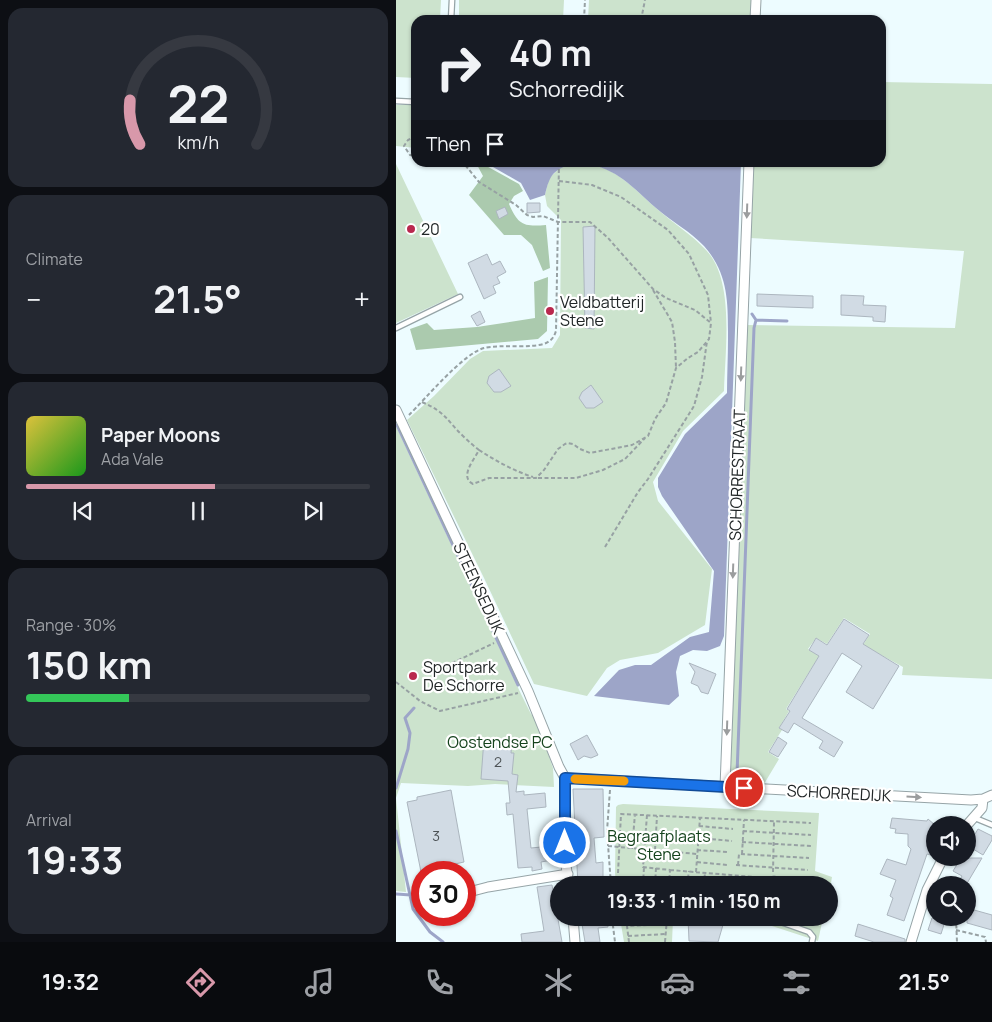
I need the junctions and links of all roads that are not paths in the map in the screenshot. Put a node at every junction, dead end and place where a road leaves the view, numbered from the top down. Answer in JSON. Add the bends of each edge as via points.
{"nodes":[{"id":1,"x":452,"y":0,"type":"edge"},
{"id":2,"x":756,"y":0,"type":"edge"},
{"id":3,"x":452,"y":15,"type":"edge"},
{"id":4,"x":755,"y":15,"type":"edge"},
{"id":5,"x":396,"y":101,"type":"edge"},
{"id":6,"x":411,"y":102,"type":"edge"},
{"id":7,"x":749,"y":167,"type":"edge"},
{"id":8,"x":460,"y":298,"type":"dead end"},
{"id":9,"x":396,"y":328,"type":"edge"},
{"id":10,"x":396,"y":410,"type":"edge"},
{"id":11,"x":565,"y":778,"type":"junction"},
{"id":12,"x":725,"y":787,"type":"junction"},
{"id":13,"x":987,"y":797,"type":"edge"},
{"id":14,"x":975,"y":816,"type":"edge"},
{"id":15,"x":976,"y":818,"type":"edge"},
{"id":16,"x":992,"y":825,"type":"edge"},
{"id":17,"x":939,"y":866,"type":"edge"},
{"id":18,"x":568,"y":874,"type":"joint"},
{"id":19,"x":476,"y":890,"type":"edge"},
{"id":20,"x":574,"y":926,"type":"edge"},
{"id":21,"x":792,"y":926,"type":"edge"},
{"id":22,"x":576,"y":942,"type":"edge"},
{"id":23,"x":812,"y":942,"type":"edge"},
{"id":24,"x":911,"y":942,"type":"edge"}],
"edges":[{"from":1,"to":3,"type":"lane"},
{"from":2,"to":4,"type":"street"},
{"from":5,"to":6,"type":"lane"},
{"from":7,"to":12,"type":"street","name":"SCHORRESTRAAT","one_way":true},
{"from":8,"to":9,"type":"lane"},
{"from":10,"to":11,"type":"street","name":"STEENSEDIJK","via":[[528,691]]},
{"from":11,"to":12,"type":"street","name":"SCHORREDIJK"},
{"from":11,"to":18,"type":"street","name":"STEENSEDIJK","via":[[565,859]]},
{"from":12,"to":13,"type":"street","name":"SCHORREDIJK","one_way":true,"via":[[971,800]]},
{"from":13,"to":14,"type":"street"},
{"from":15,"to":16,"type":"lane"},
{"from":17,"to":24,"type":"street","via":[[926,890]]},
{"from":18,"to":19,"type":"street"},
{"from":20,"to":22,"type":"street"},
{"from":21,"to":23,"type":"lane","via":[[810,932]]}]}
